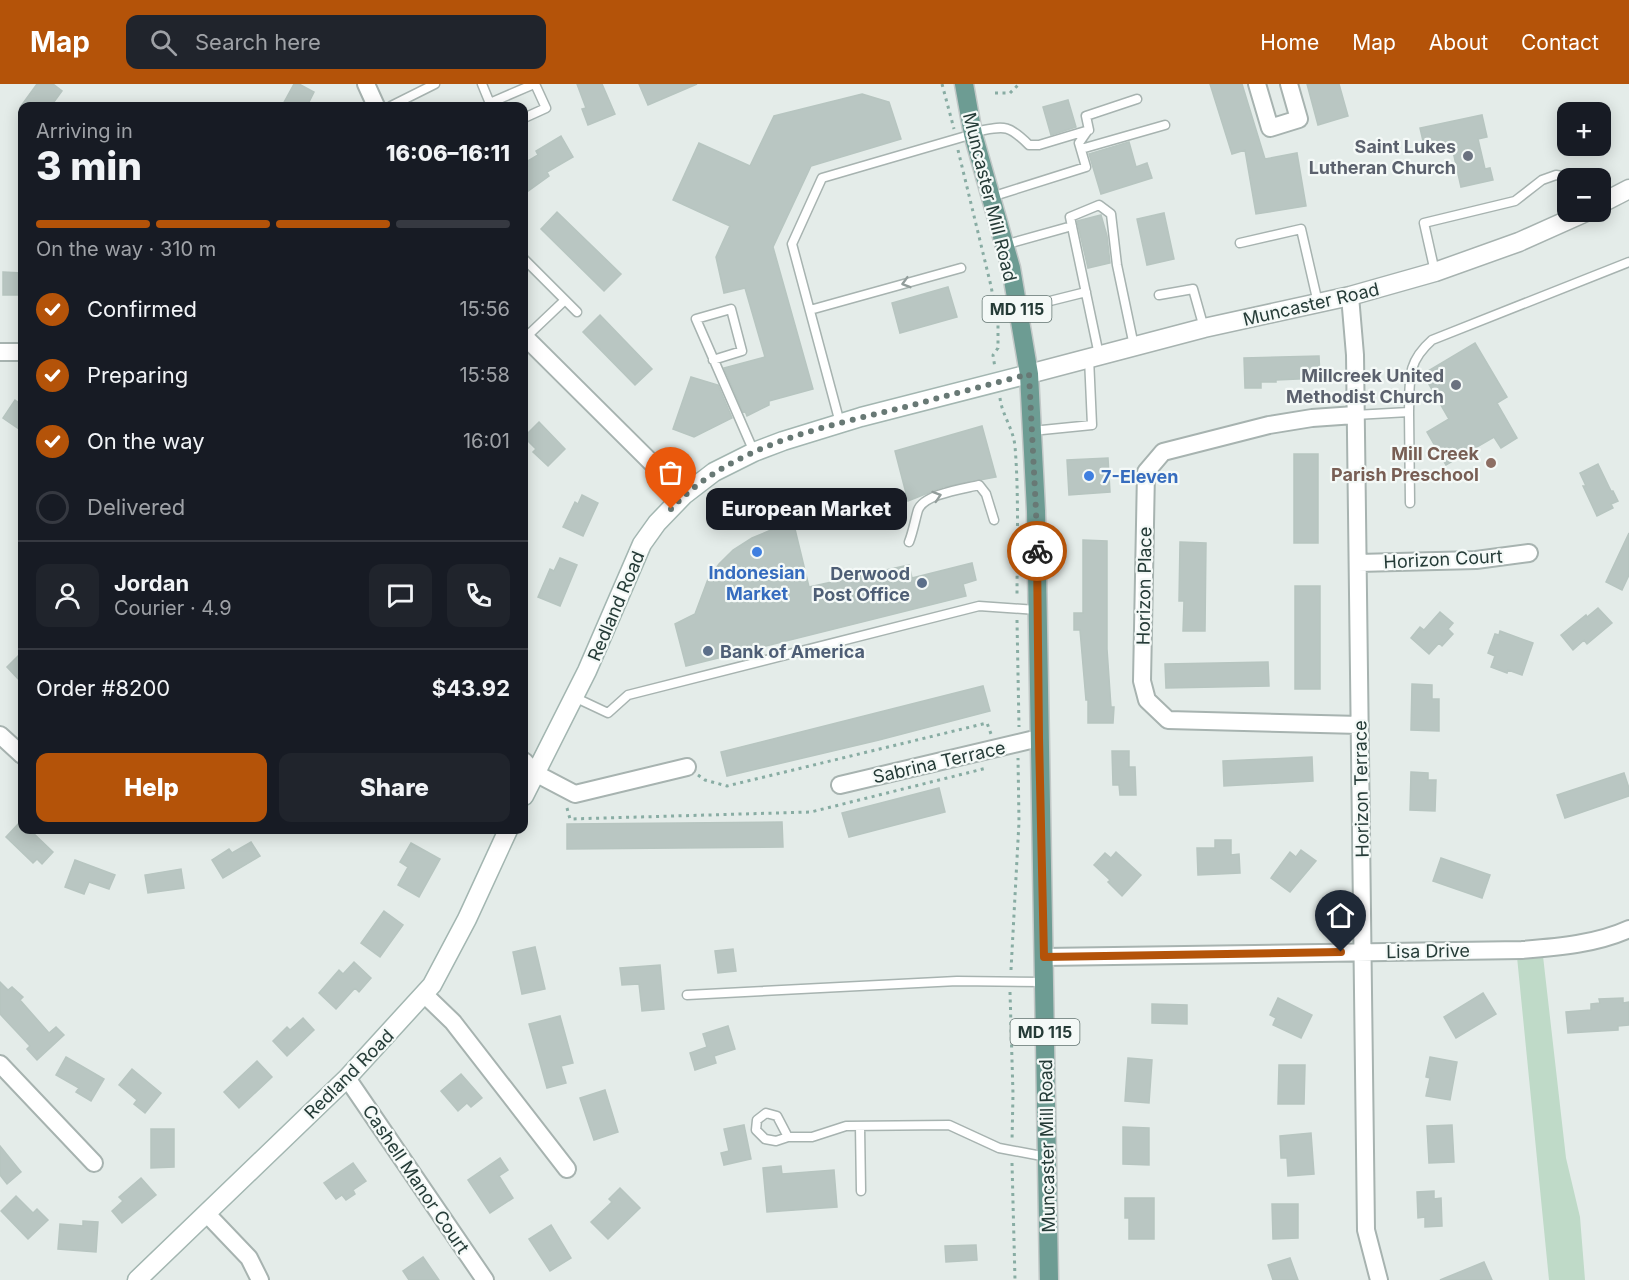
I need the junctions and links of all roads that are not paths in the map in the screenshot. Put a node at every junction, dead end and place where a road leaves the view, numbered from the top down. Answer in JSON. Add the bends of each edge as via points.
{"nodes":[{"id":1,"x":366,"y":84,"type":"edge"},
{"id":2,"x":435,"y":84,"type":"edge"},
{"id":3,"x":482,"y":84,"type":"edge"},
{"id":4,"x":534,"y":84,"type":"edge"},
{"id":5,"x":964,"y":84,"type":"edge"},
{"id":6,"x":1257,"y":84,"type":"edge"},
{"id":7,"x":1289,"y":84,"type":"edge"},
{"id":8,"x":1137,"y":99,"type":"dead end"},
{"id":9,"x":374,"y":102,"type":"edge"},
{"id":10,"x":399,"y":102,"type":"edge"},
{"id":11,"x":489,"y":102,"type":"edge"},
{"id":12,"x":496,"y":102,"type":"edge"},
{"id":13,"x":528,"y":116,"type":"edge"},
{"id":14,"x":1165,"y":125,"type":"dead end"},
{"id":15,"x":1089,"y":130,"type":"junction"},
{"id":16,"x":968,"y":135,"type":"junction"},
{"id":17,"x":1081,"y":149,"type":"junction"},
{"id":18,"x":1557,"y":175,"type":"edge"},
{"id":19,"x":1629,"y":189,"type":"edge"},
{"id":20,"x":991,"y":197,"type":"junction"},
{"id":21,"x":1611,"y":198,"type":"edge"},
{"id":22,"x":1564,"y":222,"type":"edge"},
{"id":23,"x":1072,"y":226,"type":"junction"},
{"id":24,"x":1240,"y":243,"type":"dead end"},
{"id":25,"x":1004,"y":245,"type":"junction"},
{"id":26,"x":1629,"y":262,"type":"edge"},
{"id":27,"x":528,"y":263,"type":"edge"},
{"id":28,"x":961,"y":268,"type":"dead end"},
{"id":29,"x":1435,"y":272,"type":"junction"},
{"id":30,"x":1086,"y":292,"type":"junction"},
{"id":31,"x":1159,"y":295,"type":"dead end"},
{"id":32,"x":1350,"y":296,"type":"junction"},
{"id":33,"x":565,"y":300,"type":"junction"},
{"id":34,"x":1318,"y":303,"type":"junction"},
{"id":35,"x":1017,"y":309,"type":"junction"},
{"id":36,"x":810,"y":310,"type":"junction"},
{"id":37,"x":577,"y":312,"type":"dead end"},
{"id":38,"x":1204,"y":328,"type":"junction"},
{"id":39,"x":528,"y":334,"type":"edge"},
{"id":40,"x":528,"y":342,"type":"edge"},
{"id":41,"x":1134,"y":346,"type":"junction"},
{"id":42,"x":0,"y":352,"type":"edge"},
{"id":43,"x":18,"y":352,"type":"edge"},
{"id":44,"x":1094,"y":356,"type":"junction"},
{"id":45,"x":713,"y":360,"type":"junction"},
{"id":46,"x":1029,"y":374,"type":"junction"},
{"id":47,"x":1409,"y":412,"type":"junction"},
{"id":48,"x":1355,"y":415,"type":"junction"},
{"id":49,"x":840,"y":424,"type":"junction"},
{"id":50,"x":1032,"y":431,"type":"junction"},
{"id":51,"x":754,"y":452,"type":"junction"},
{"id":52,"x":684,"y":495,"type":"junction"},
{"id":53,"x":1410,"y":503,"type":"dead end"},
{"id":54,"x":994,"y":520,"type":"dead end"},
{"id":55,"x":909,"y":542,"type":"dead end"},
{"id":56,"x":1529,"y":554,"type":"dead end"},
{"id":57,"x":1358,"y":563,"type":"junction"},
{"id":58,"x":1037,"y":610,"type":"junction"},
{"id":59,"x":574,"y":696,"type":"junction"},
{"id":60,"x":1360,"y":725,"type":"junction"},
{"id":61,"x":0,"y":735,"type":"edge"},
{"id":62,"x":1039,"y":738,"type":"junction"},
{"id":63,"x":18,"y":751,"type":"edge"},
{"id":64,"x":687,"y":767,"type":"road end"},
{"id":65,"x":528,"y":768,"type":"edge"},
{"id":66,"x":528,"y":770,"type":"edge"},
{"id":67,"x":840,"y":785,"type":"dead end"},
{"id":68,"x":506,"y":834,"type":"edge"},
{"id":69,"x":1629,"y":929,"type":"edge"},
{"id":70,"x":1362,"y":952,"type":"junction"},
{"id":71,"x":1044,"y":957,"type":"junction"},
{"id":72,"x":1045,"y":982,"type":"junction"},
{"id":73,"x":424,"y":994,"type":"junction"},
{"id":74,"x":687,"y":995,"type":"dead end"},
{"id":75,"x":0,"y":1064,"type":"edge"},
{"id":76,"x":347,"y":1078,"type":"junction"},
{"id":77,"x":860,"y":1126,"type":"junction"},
{"id":78,"x":788,"y":1137,"type":"dead end"},
{"id":79,"x":1047,"y":1157,"type":"junction"},
{"id":80,"x":94,"y":1163,"type":"dead end"},
{"id":81,"x":567,"y":1169,"type":"dead end"},
{"id":82,"x":861,"y":1191,"type":"dead end"},
{"id":83,"x":207,"y":1214,"type":"junction"},
{"id":84,"x":137,"y":1280,"type":"edge"},
{"id":85,"x":260,"y":1280,"type":"edge"},
{"id":86,"x":485,"y":1280,"type":"edge"},
{"id":87,"x":1049,"y":1280,"type":"edge"},
{"id":88,"x":1379,"y":1280,"type":"edge"}],
"edges":[{"from":1,"to":9,"type":"street"},
{"from":2,"to":10,"type":"lane"},
{"from":3,"to":11,"type":"lane"},
{"from":4,"to":12,"type":"lane"},
{"from":4,"to":13,"type":"lane","via":[[546,108]]},
{"from":5,"to":16,"type":"main road","name":"Muncaster Mill Road","number":"MD 115"},
{"from":6,"to":7,"type":"street","via":[[1270,128],[1299,119]]},
{"from":8,"to":15,"type":"lane","via":[[1086,116]]},
{"from":14,"to":17,"type":"lane"},
{"from":15,"to":16,"type":"lane","via":[[1039,145],[1029,145],[1006,127]]},
{"from":15,"to":17,"type":"lane","via":[[1079,143]]},
{"from":16,"to":20,"type":"main road","name":"Muncaster Mill Road","number":"MD 115"},
{"from":16,"to":36,"type":"lane","via":[[822,178],[792,244]]},
{"from":17,"to":20,"type":"lane","via":[[1086,167]]},
{"from":18,"to":29,"type":"lane","via":[[1542,180],[1515,201],[1424,223]]},
{"from":19,"to":21,"type":"main road"},
{"from":20,"to":25,"type":"main road","name":"Muncaster Mill Road","number":"MD 115"},
{"from":22,"to":29,"type":"main road","name":"Muncaster Road"},
{"from":23,"to":25,"type":"lane"},
{"from":23,"to":30,"type":"lane"},
{"from":23,"to":41,"type":"lane","via":[[1070,217],[1098,205],[1111,214]]},
{"from":24,"to":34,"type":"lane","via":[[1301,230]]},
{"from":25,"to":35,"type":"main road","name":"Muncaster Mill Road","number":"MD 115"},
{"from":26,"to":47,"type":"lane","via":[[1432,340],[1421,349],[1410,370]]},
{"from":27,"to":33,"type":"lane"},
{"from":28,"to":36,"type":"lane","one_way":true},
{"from":29,"to":32,"type":"main road","name":"Muncaster Road"},
{"from":30,"to":35,"type":"lane"},
{"from":30,"to":44,"type":"lane"},
{"from":31,"to":38,"type":"lane","via":[[1193,289]]},
{"from":32,"to":34,"type":"main road","name":"Muncaster Road"},
{"from":32,"to":48,"type":"street","name":"Horizon Terrace"},
{"from":33,"to":37,"type":"lane"},
{"from":33,"to":39,"type":"lane"},
{"from":34,"to":38,"type":"main road","name":"Muncaster Road"},
{"from":35,"to":46,"type":"main road","name":"Muncaster Mill Road","number":"MD 115"},
{"from":36,"to":49,"type":"lane"},
{"from":38,"to":41,"type":"main road","name":"Muncaster Road"},
{"from":40,"to":52,"type":"street"},
{"from":41,"to":44,"type":"main road","name":"Muncaster Road"},
{"from":42,"to":43,"type":"street"},
{"from":44,"to":46,"type":"main road","name":"Muncaster Road"},
{"from":44,"to":50,"type":"lane","via":[[1092,425]]},
{"from":45,"to":45,"type":"lane","via":[[696,319],[731,309],[742,351]]},
{"from":45,"to":51,"type":"lane"},
{"from":46,"to":49,"type":"main road","name":"Redland Road"},
{"from":46,"to":50,"type":"main road","name":"Muncaster Mill Road","number":"MD 115"},
{"from":47,"to":48,"type":"lane"},
{"from":47,"to":53,"type":"lane"},
{"from":48,"to":57,"type":"street","name":"Horizon Terrace"},
{"from":48,"to":60,"type":"street","name":"Horizon Place","via":[[1269,425],[1163,452],[1146,472],[1142,681],[1147,700],[1168,720]]},
{"from":49,"to":51,"type":"main road","name":"Redland Road"},
{"from":50,"to":58,"type":"main road","name":"Muncaster Mill Road","number":"MD 115"},
{"from":51,"to":52,"type":"main road","name":"Redland Road","via":[[714,472]]},
{"from":52,"to":59,"type":"main road","name":"Redland Road","via":[[642,544]]},
{"from":55,"to":54,"type":"lane","one_way":true,"via":[[924,501],[979,485]]},
{"from":56,"to":57,"type":"street","name":"Horizon Court","via":[[1476,560]]},
{"from":57,"to":60,"type":"street","name":"Horizon Terrace"},
{"from":58,"to":59,"type":"lane","via":[[980,606],[628,695],[609,712]]},
{"from":58,"to":62,"type":"main road","name":"Muncaster Mill Road","number":"MD 115"},
{"from":59,"to":65,"type":"main road","name":"Redland Road"},
{"from":60,"to":70,"type":"street","name":"Horizon Terrace"},
{"from":61,"to":63,"type":"street"},
{"from":62,"to":67,"type":"street","name":"Sabrina Terrace"},
{"from":62,"to":71,"type":"main road","name":"Muncaster Mill Road","number":"MD 115"},
{"from":64,"to":66,"type":"street","via":[[575,794]]},
{"from":68,"to":73,"type":"main road","name":"Redland Road","via":[[467,919]]},
{"from":69,"to":70,"type":"street","name":"Lisa Drive","via":[[1564,946],[1522,950]]},
{"from":70,"to":71,"type":"street","name":"Lisa Drive"},
{"from":70,"to":88,"type":"street","name":"Horizon Terrace","via":[[1366,1230]]},
{"from":71,"to":72,"type":"main road","name":"Muncaster Mill Road","number":"MD 115"},
{"from":72,"to":74,"type":"lane","via":[[957,981]]},
{"from":72,"to":79,"type":"main road","name":"Muncaster Mill Road","number":"MD 115"},
{"from":73,"to":76,"type":"main road","name":"Redland Road"},
{"from":73,"to":81,"type":"street","via":[[453,1022]]},
{"from":75,"to":80,"type":"street"},
{"from":76,"to":83,"type":"main road","name":"Redland Road"},
{"from":76,"to":86,"type":"street","name":"Cashell Manor Court"},
{"from":77,"to":78,"type":"lane","via":[[846,1126],[812,1137]]},
{"from":77,"to":79,"type":"lane","via":[[949,1125],[999,1148]]},
{"from":77,"to":82,"type":"lane"},
{"from":79,"to":87,"type":"main road","name":"Muncaster Mill Road","number":"MD 115"},
{"from":83,"to":84,"type":"main road","name":"Redland Road"},
{"from":83,"to":85,"type":"street","via":[[249,1258]]}]}
